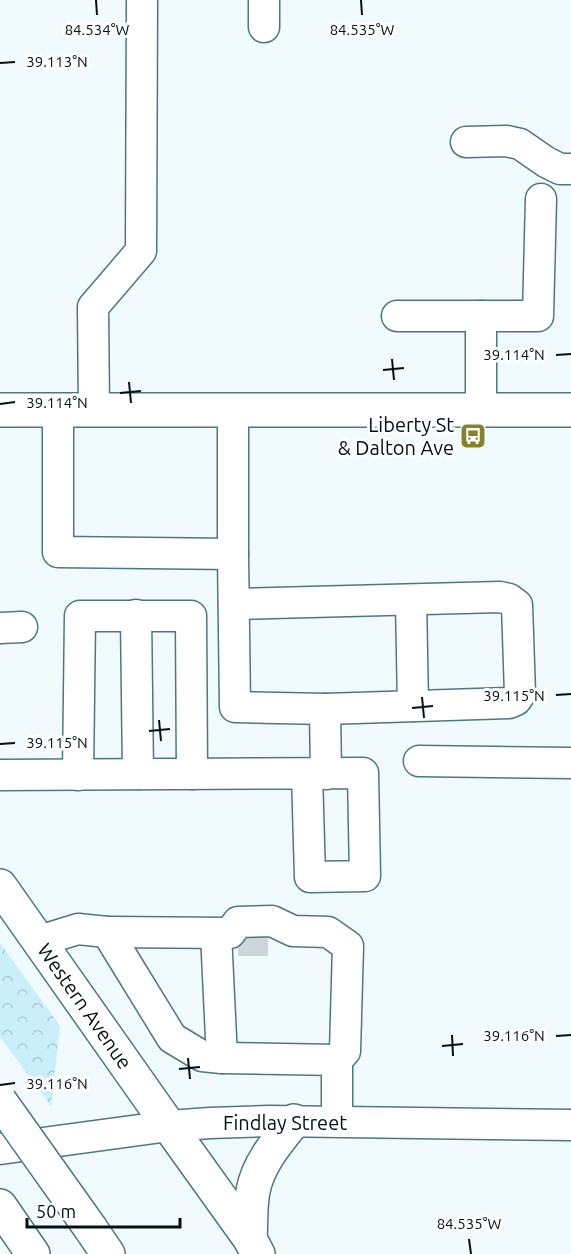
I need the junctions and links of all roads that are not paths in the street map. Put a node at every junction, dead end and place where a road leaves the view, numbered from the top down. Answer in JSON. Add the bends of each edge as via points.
{"nodes":[{"id":1,"x":142,"y":0,"type":"edge"},
{"id":2,"x":466,"y":142,"type":"dead end"},
{"id":3,"x":571,"y":170,"type":"edge"},
{"id":4,"x":541,"y":199,"type":"dead end"},
{"id":5,"x":397,"y":316,"type":"dead end"},
{"id":6,"x":481,"y":316,"type":"junction"},
{"id":7,"x":0,"y":410,"type":"edge"},
{"id":8,"x":481,"y":410,"type":"junction"},
{"id":9,"x":571,"y":410,"type":"edge"},
{"id":10,"x":58,"y":411,"type":"junction"},
{"id":11,"x":94,"y":411,"type":"junction"},
{"id":12,"x":232,"y":411,"type":"junction"},
{"id":13,"x":233,"y":554,"type":"junction"},
{"id":14,"x":411,"y":600,"type":"junction"},
{"id":15,"x":234,"y":604,"type":"junction"},
{"id":16,"x":136,"y":615,"type":"junction"},
{"id":17,"x":413,"y":706,"type":"junction"},
{"id":18,"x":325,"y":709,"type":"junction"},
{"id":19,"x":419,"y":761,"type":"dead end"},
{"id":20,"x":571,"y":763,"type":"edge"},
{"id":21,"x":138,"y":774,"type":"junction"},
{"id":22,"x":192,"y":774,"type":"junction"},
{"id":23,"x":0,"y":775,"type":"edge"},
{"id":24,"x":78,"y":775,"type":"junction"},
{"id":25,"x":0,"y":886,"type":"edge"},
{"id":26,"x":107,"y":932,"type":"junction"},
{"id":27,"x":228,"y":936,"type":"junction"},
{"id":28,"x":39,"y":941,"type":"junction"},
{"id":29,"x":222,"y":1059,"type":"junction"},
{"id":30,"x":337,"y":1060,"type":"junction"},
{"id":31,"x":0,"y":1101,"type":"edge"},
{"id":32,"x":294,"y":1121,"type":"junction"},
{"id":33,"x":337,"y":1121,"type":"junction"},
{"id":34,"x":571,"y":1125,"type":"edge"},
{"id":35,"x":169,"y":1126,"type":"junction"},
{"id":36,"x":0,"y":1149,"type":"edge"},
{"id":37,"x":0,"y":1206,"type":"edge"},
{"id":38,"x":99,"y":1242,"type":"edge"},
{"id":39,"x":27,"y":1245,"type":"edge"},
{"id":40,"x":254,"y":1247,"type":"edge"}],
"edges":[{"from":1,"to":11,"type":"street","via":[[141,251],[93,307]]},
{"from":2,"to":3,"type":"street","via":[[520,144],[546,162]]},
{"from":4,"to":6,"type":"street","via":[[538,316]]},
{"from":5,"to":6,"type":"street"},
{"from":6,"to":8,"type":"street"},
{"from":7,"to":10,"type":"main road"},
{"from":8,"to":9,"type":"main road"},
{"from":8,"to":12,"type":"main road"},
{"from":10,"to":11,"type":"main road"},
{"from":10,"to":13,"type":"street","via":[[58,552]]},
{"from":11,"to":12,"type":"main road"},
{"from":12,"to":13,"type":"street"},
{"from":13,"to":15,"type":"street"},
{"from":14,"to":15,"type":"street"},
{"from":14,"to":17,"type":"street"},
{"from":14,"to":17,"type":"street","via":[[500,597],[517,605],[520,694],[508,703]]},
{"from":15,"to":18,"type":"street","via":[[235,707]]},
{"from":16,"to":21,"type":"street"},
{"from":16,"to":22,"type":"street","via":[[190,616]]},
{"from":16,"to":24,"type":"street","via":[[80,616]]},
{"from":17,"to":18,"type":"street"},
{"from":18,"to":22,"type":"street","via":[[316,774]]},
{"from":19,"to":20,"type":"street"},
{"from":21,"to":22,"type":"street"},
{"from":21,"to":24,"type":"street"},
{"from":23,"to":24,"type":"street"},
{"from":25,"to":28,"type":"main road","name":"Western Avenue"},
{"from":26,"to":27,"type":"street"},
{"from":26,"to":28,"type":"street","via":[[78,929]]},
{"from":26,"to":29,"type":"street","via":[[172,1038],[202,1056]]},
{"from":27,"to":29,"type":"street"},
{"from":27,"to":30,"type":"street","via":[[238,922],[272,921],[282,936],[328,932],[348,946],[345,1051]]},
{"from":28,"to":35,"type":"main road","name":"Western Avenue"},
{"from":29,"to":30,"type":"street"},
{"from":30,"to":33,"type":"street"},
{"from":31,"to":38,"type":"main road","bridge":true},
{"from":32,"to":33,"type":"street","name":"Findlay Street"},
{"from":32,"to":35,"type":"street","name":"Findlay Street"},
{"from":32,"to":40,"type":"main road","via":[[268,1155],[252,1192]]},
{"from":33,"to":34,"type":"street","name":"Findlay Street"},
{"from":35,"to":36,"type":"street","name":"Findlay Street"},
{"from":35,"to":40,"type":"main road","name":"Western Avenue"},
{"from":37,"to":39,"type":"main road"}]}
